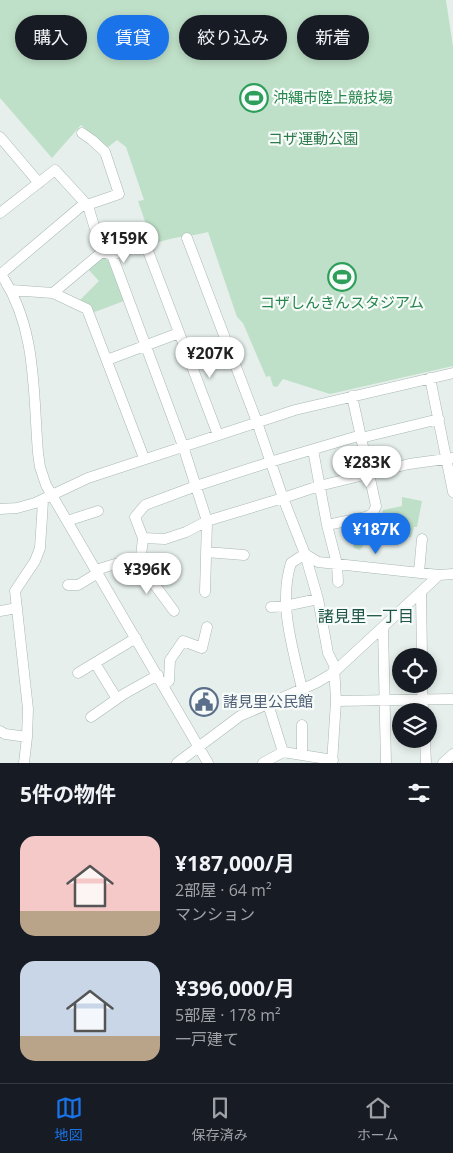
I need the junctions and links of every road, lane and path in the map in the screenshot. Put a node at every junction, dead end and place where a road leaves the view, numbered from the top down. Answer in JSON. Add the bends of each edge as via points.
{"nodes":[{"id":1,"x":82,"y":133,"type":"dead end"},
{"id":2,"x":0,"y":137,"type":"edge"},
{"id":3,"x":39,"y":183,"type":"junction"},
{"id":4,"x":86,"y":204,"type":"junction"},
{"id":5,"x":1,"y":209,"type":"edge"},
{"id":6,"x":187,"y":238,"type":"dead end"},
{"id":7,"x":102,"y":252,"type":"junction"},
{"id":8,"x":112,"y":255,"type":"junction"},
{"id":9,"x":0,"y":274,"type":"edge"},
{"id":10,"x":11,"y":290,"type":"junction"},
{"id":11,"x":53,"y":293,"type":"junction"},
{"id":12,"x":179,"y":333,"type":"junction"},
{"id":13,"x":145,"y":346,"type":"junction"},
{"id":14,"x":107,"y":360,"type":"junction"},
{"id":15,"x":453,"y":373,"type":"edge"},
{"id":16,"x":430,"y":378,"type":"junction"},
{"id":17,"x":352,"y":396,"type":"junction"},
{"id":18,"x":439,"y":419,"type":"junction"},
{"id":19,"x":257,"y":422,"type":"junction"},
{"id":20,"x":218,"y":434,"type":"junction"},
{"id":21,"x":361,"y":436,"type":"junction"},
{"id":22,"x":183,"y":446,"type":"junction"},
{"id":23,"x":313,"y":450,"type":"junction"},
{"id":24,"x":144,"y":458,"type":"junction"},
{"id":25,"x":450,"y":458,"type":"edge"},
{"id":26,"x":270,"y":462,"type":"junction"},
{"id":27,"x":370,"y":474,"type":"junction"},
{"id":28,"x":196,"y":486,"type":"junction"},
{"id":29,"x":319,"y":486,"type":"junction"},
{"id":30,"x":453,"y":492,"type":"edge"},
{"id":31,"x":47,"y":498,"type":"junction"},
{"id":32,"x":283,"y":498,"type":"junction"},
{"id":33,"x":0,"y":509,"type":"edge"},
{"id":34,"x":98,"y":511,"type":"dead end"},
{"id":35,"x":67,"y":521,"type":"junction"},
{"id":36,"x":207,"y":521,"type":"junction"},
{"id":37,"x":327,"y":525,"type":"junction"},
{"id":38,"x":143,"y":538,"type":"junction"},
{"id":39,"x":422,"y":539,"type":"dead end"},
{"id":40,"x":206,"y":552,"type":"junction"},
{"id":41,"x":305,"y":554,"type":"junction"},
{"id":42,"x":244,"y":555,"type":"dead end"},
{"id":43,"x":337,"y":564,"type":"junction"},
{"id":44,"x":140,"y":565,"type":"junction"},
{"id":45,"x":97,"y":571,"type":"junction"},
{"id":46,"x":419,"y":572,"type":"junction"},
{"id":47,"x":453,"y":574,"type":"edge"},
{"id":48,"x":439,"y":575,"type":"junction"},
{"id":49,"x":338,"y":582,"type":"dead end"},
{"id":50,"x":68,"y":585,"type":"dead end"},
{"id":51,"x":204,"y":592,"type":"dead end"},
{"id":52,"x":421,"y":594,"type":"junction"},
{"id":53,"x":318,"y":599,"type":"junction"},
{"id":54,"x":285,"y":606,"type":"junction"},
{"id":55,"x":271,"y":607,"type":"dead end"},
{"id":56,"x":17,"y":608,"type":"junction"},
{"id":57,"x":0,"y":611,"type":"edge"},
{"id":58,"x":174,"y":611,"type":"dead end"},
{"id":59,"x":207,"y":627,"type":"dead end"},
{"id":60,"x":383,"y":627,"type":"junction"},
{"id":61,"x":136,"y":638,"type":"junction"},
{"id":62,"x":422,"y":648,"type":"edge"},
{"id":63,"x":95,"y":662,"type":"junction"},
{"id":64,"x":78,"y":673,"type":"dead end"},
{"id":65,"x":334,"y":673,"type":"junction"},
{"id":66,"x":158,"y":675,"type":"junction"},
{"id":67,"x":164,"y":685,"type":"junction"},
{"id":68,"x":302,"y":689,"type":"junction"},
{"id":69,"x":423,"y":693,"type":"edge"},
{"id":70,"x":117,"y":699,"type":"junction"},
{"id":71,"x":423,"y":699,"type":"junction"},
{"id":72,"x":453,"y":699,"type":"edge"},
{"id":73,"x":336,"y":701,"type":"junction"},
{"id":74,"x":385,"y":701,"type":"junction"},
{"id":75,"x":423,"y":703,"type":"edge"},
{"id":76,"x":268,"y":704,"type":"junction"},
{"id":77,"x":91,"y":717,"type":"dead end"},
{"id":78,"x":302,"y":725,"type":"dead end"},
{"id":79,"x":0,"y":731,"type":"edge"},
{"id":80,"x":27,"y":737,"type":"junction"},
{"id":81,"x":198,"y":747,"type":"junction"},
{"id":82,"x":425,"y":748,"type":"edge"},
{"id":83,"x":282,"y":752,"type":"junction"},
{"id":84,"x":453,"y":754,"type":"edge"},
{"id":85,"x":302,"y":755,"type":"junction"},
{"id":86,"x":332,"y":761,"type":"edge"},
{"id":87,"x":24,"y":763,"type":"edge"},
{"id":88,"x":177,"y":763,"type":"edge"},
{"id":89,"x":208,"y":763,"type":"edge"},
{"id":90,"x":263,"y":763,"type":"edge"},
{"id":91,"x":386,"y":763,"type":"edge"},
{"id":92,"x":426,"y":763,"type":"edge"},
{"id":93,"x":443,"y":763,"type":"edge"}],
"edges":[{"from":1,"to":4,"type":"street","via":[[105,152],[119,194]]},
{"from":2,"to":3,"type":"street"},
{"from":3,"to":4,"type":"street","via":[[55,170]]},
{"from":3,"to":5,"type":"street"},
{"from":4,"to":7,"type":"street"},
{"from":4,"to":9,"type":"street"},
{"from":6,"to":19,"type":"street"},
{"from":7,"to":8,"type":"street"},
{"from":7,"to":11,"type":"street"},
{"from":8,"to":12,"type":"street","via":[[145,243]]},
{"from":8,"to":13,"type":"street"},
{"from":9,"to":10,"type":"street"},
{"from":10,"to":11,"type":"street"},
{"from":10,"to":31,"type":"street","via":[[28,340],[38,453]]},
{"from":11,"to":14,"type":"street","via":[[87,309]]},
{"from":12,"to":13,"type":"street"},
{"from":12,"to":20,"type":"street"},
{"from":13,"to":14,"type":"street"},
{"from":13,"to":22,"type":"street"},
{"from":14,"to":24,"type":"street"},
{"from":15,"to":16,"type":"street"},
{"from":16,"to":17,"type":"street"},
{"from":16,"to":18,"type":"street"},
{"from":17,"to":19,"type":"street"},
{"from":17,"to":21,"type":"street"},
{"from":18,"to":21,"type":"street"},
{"from":18,"to":25,"type":"street"},
{"from":19,"to":20,"type":"street"},
{"from":19,"to":26,"type":"street"},
{"from":20,"to":22,"type":"street"},
{"from":21,"to":23,"type":"street"},
{"from":21,"to":27,"type":"street"},
{"from":22,"to":24,"type":"street"},
{"from":22,"to":28,"type":"street"},
{"from":23,"to":26,"type":"street"},
{"from":23,"to":29,"type":"street"},
{"from":24,"to":31,"type":"street","via":[[88,478]]},
{"from":25,"to":27,"type":"street"},
{"from":25,"to":30,"type":"street"},
{"from":26,"to":28,"type":"street"},
{"from":26,"to":32,"type":"street"},
{"from":27,"to":29,"type":"street"},
{"from":27,"to":37,"type":"street","via":[[376,506],[373,513]]},
{"from":28,"to":36,"type":"street"},
{"from":28,"to":38,"type":"street","via":[[141,509],[135,518]]},
{"from":29,"to":32,"type":"street"},
{"from":29,"to":37,"type":"street"},
{"from":31,"to":33,"type":"street","via":[[16,508]]},
{"from":31,"to":35,"type":"street"},
{"from":31,"to":56,"type":"street","via":[[40,548],[15,591]]},
{"from":32,"to":36,"type":"street"},
{"from":32,"to":41,"type":"street"},
{"from":34,"to":35,"type":"street"},
{"from":35,"to":45,"type":"street"},
{"from":36,"to":38,"type":"street","via":[[166,539]]},
{"from":36,"to":40,"type":"street"},
{"from":37,"to":43,"type":"street"},
{"from":38,"to":44,"type":"street"},
{"from":39,"to":46,"type":"street"},
{"from":40,"to":42,"type":"street"},
{"from":40,"to":51,"type":"street"},
{"from":41,"to":43,"type":"street","via":[[318,562]]},
{"from":41,"to":53,"type":"street"},
{"from":41,"to":54,"type":"street","via":[[291,563]]},
{"from":43,"to":46,"type":"street"},
{"from":43,"to":49,"type":"street"},
{"from":44,"to":45,"type":"street","via":[[115,564]]},
{"from":44,"to":58,"type":"street"},
{"from":45,"to":50,"type":"street","via":[[78,585]]},
{"from":45,"to":61,"type":"street"},
{"from":46,"to":48,"type":"street"},
{"from":47,"to":48,"type":"street"},
{"from":48,"to":52,"type":"street"},
{"from":52,"to":60,"type":"street"},
{"from":52,"to":62,"type":"street"},
{"from":53,"to":54,"type":"street"},
{"from":53,"to":65,"type":"street"},
{"from":54,"to":55,"type":"street"},
{"from":54,"to":68,"type":"street"},
{"from":56,"to":57,"type":"street"},
{"from":56,"to":80,"type":"street","via":[[28,709]]},
{"from":59,"to":67,"type":"street","via":[[202,648],[182,641],[170,660],[169,681]]},
{"from":60,"to":65,"type":"street"},
{"from":60,"to":74,"type":"street"},
{"from":61,"to":63,"type":"street"},
{"from":61,"to":66,"type":"street"},
{"from":63,"to":64,"type":"street"},
{"from":63,"to":70,"type":"street"},
{"from":65,"to":68,"type":"street"},
{"from":65,"to":73,"type":"street"},
{"from":66,"to":67,"type":"street"},
{"from":66,"to":70,"type":"street"},
{"from":67,"to":81,"type":"street"},
{"from":68,"to":76,"type":"street"},
{"from":69,"to":71,"type":"street"},
{"from":70,"to":77,"type":"street"},
{"from":71,"to":72,"type":"street"},
{"from":71,"to":74,"type":"street"},
{"from":71,"to":75,"type":"street"},
{"from":73,"to":74,"type":"street"},
{"from":73,"to":86,"type":"street"},
{"from":74,"to":91,"type":"street"},
{"from":76,"to":81,"type":"street","via":[[240,716]]},
{"from":76,"to":83,"type":"street"},
{"from":78,"to":85,"type":"street"},
{"from":79,"to":80,"type":"street"},
{"from":80,"to":87,"type":"street"},
{"from":81,"to":88,"type":"street"},
{"from":81,"to":89,"type":"street"},
{"from":82,"to":92,"type":"street"},
{"from":83,"to":85,"type":"street"},
{"from":83,"to":90,"type":"street"},
{"from":84,"to":93,"type":"street"},
{"from":85,"to":86,"type":"street"}]}
